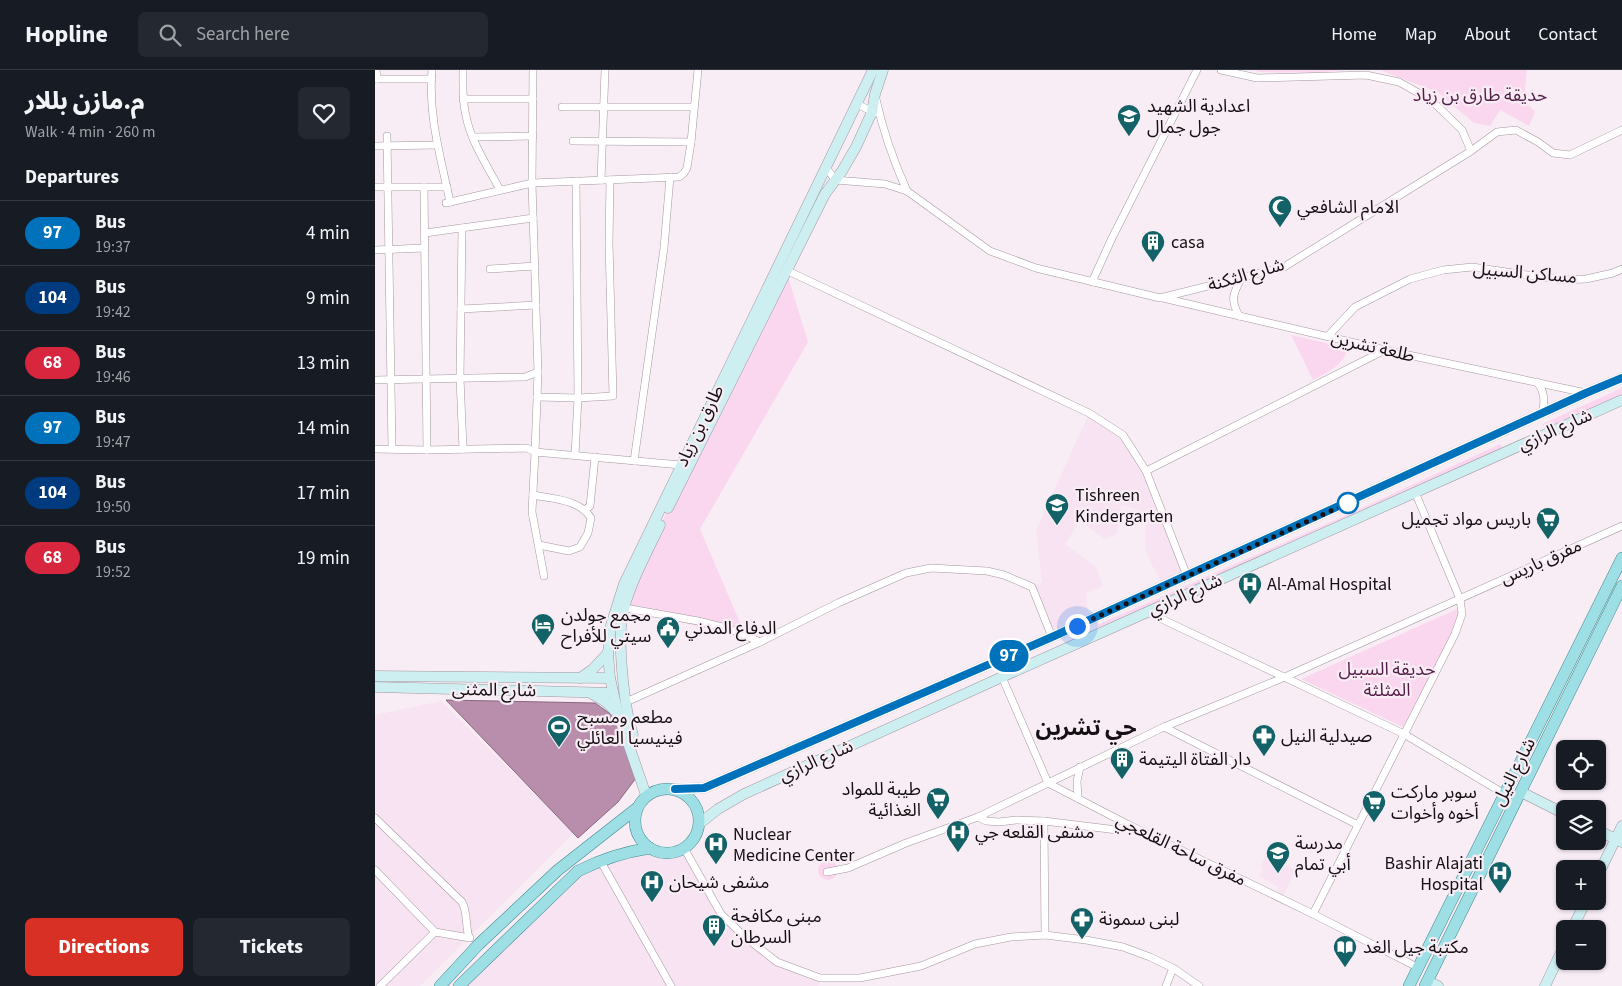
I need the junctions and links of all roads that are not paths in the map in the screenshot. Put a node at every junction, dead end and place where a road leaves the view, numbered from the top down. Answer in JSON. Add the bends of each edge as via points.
{"nodes":[{"id":1,"x":376,"y":70,"type":"edge"},
{"id":2,"x":402,"y":70,"type":"edge"},
{"id":3,"x":433,"y":70,"type":"edge"},
{"id":4,"x":463,"y":70,"type":"edge"},
{"id":5,"x":533,"y":70,"type":"edge"},
{"id":6,"x":605,"y":70,"type":"edge"},
{"id":7,"x":698,"y":70,"type":"edge"},
{"id":8,"x":873,"y":70,"type":"edge"},
{"id":9,"x":883,"y":70,"type":"edge"},
{"id":10,"x":1197,"y":70,"type":"edge"},
{"id":11,"x":1221,"y":70,"type":"edge"},
{"id":12,"x":402,"y":78,"type":"junction"},
{"id":13,"x":376,"y":79,"type":"edge"},
{"id":14,"x":432,"y":79,"type":"junction"},
{"id":15,"x":463,"y":99,"type":"junction"},
{"id":16,"x":533,"y":99,"type":"junction"},
{"id":17,"x":857,"y":104,"type":"junction"},
{"id":18,"x":562,"y":107,"type":"dead end"},
{"id":19,"x":603,"y":107,"type":"junction"},
{"id":20,"x":694,"y":107,"type":"junction"},
{"id":21,"x":876,"y":114,"type":"junction"},
{"id":22,"x":1622,"y":130,"type":"edge"},
{"id":23,"x":387,"y":136,"type":"dead end"},
{"id":24,"x":533,"y":136,"type":"junction"},
{"id":25,"x":473,"y":137,"type":"junction"},
{"id":26,"x":573,"y":141,"type":"dead end"},
{"id":27,"x":602,"y":141,"type":"junction"},
{"id":28,"x":691,"y":142,"type":"junction"},
{"id":29,"x":437,"y":145,"type":"junction"},
{"id":30,"x":375,"y":146,"type":"edge"},
{"id":31,"x":386,"y":147,"type":"junction"},
{"id":32,"x":1471,"y":151,"type":"junction"},
{"id":33,"x":826,"y":167,"type":"junction"},
{"id":34,"x":670,"y":177,"type":"junction"},
{"id":35,"x":601,"y":180,"type":"junction"},
{"id":36,"x":610,"y":180,"type":"junction"},
{"id":37,"x":835,"y":180,"type":"junction"},
{"id":38,"x":576,"y":181,"type":"junction"},
{"id":39,"x":532,"y":183,"type":"junction"},
{"id":40,"x":375,"y":187,"type":"edge"},
{"id":41,"x":388,"y":187,"type":"junction"},
{"id":42,"x":424,"y":187,"type":"junction"},
{"id":43,"x":447,"y":187,"type":"junction"},
{"id":44,"x":500,"y":190,"type":"junction"},
{"id":45,"x":907,"y":191,"type":"junction"},
{"id":46,"x":533,"y":218,"type":"junction"},
{"id":47,"x":462,"y":228,"type":"junction"},
{"id":48,"x":425,"y":233,"type":"junction"},
{"id":49,"x":425,"y":248,"type":"junction"},
{"id":50,"x":389,"y":249,"type":"junction"},
{"id":51,"x":375,"y":250,"type":"edge"},
{"id":52,"x":535,"y":266,"type":"junction"},
{"id":53,"x":490,"y":269,"type":"dead end"},
{"id":54,"x":1622,"y":269,"type":"edge"},
{"id":55,"x":786,"y":270,"type":"junction"},
{"id":56,"x":1242,"y":277,"type":"junction"},
{"id":57,"x":1092,"y":282,"type":"junction"},
{"id":58,"x":1160,"y":298,"type":"junction"},
{"id":59,"x":536,"y":305,"type":"junction"},
{"id":60,"x":461,"y":309,"type":"junction"},
{"id":61,"x":1239,"y":316,"type":"junction"},
{"id":62,"x":1328,"y":336,"type":"junction"},
{"id":63,"x":1385,"y":350,"type":"junction"},
{"id":64,"x":538,"y":372,"type":"junction"},
{"id":65,"x":460,"y":378,"type":"junction"},
{"id":66,"x":1622,"y":378,"type":"edge"},
{"id":67,"x":427,"y":379,"type":"junction"},
{"id":68,"x":375,"y":380,"type":"edge"},
{"id":69,"x":391,"y":380,"type":"junction"},
{"id":70,"x":1537,"y":382,"type":"junction"},
{"id":71,"x":1586,"y":393,"type":"junction"},
{"id":72,"x":537,"y":397,"type":"junction"},
{"id":73,"x":578,"y":398,"type":"junction"},
{"id":74,"x":1622,"y":400,"type":"edge"},
{"id":75,"x":1542,"y":414,"type":"junction"},
{"id":76,"x":1506,"y":430,"type":"junction"},
{"id":77,"x":392,"y":448,"type":"junction"},
{"id":78,"x":1514,"y":448,"type":"junction"},
{"id":79,"x":375,"y":449,"type":"edge"},
{"id":80,"x":463,"y":449,"type":"junction"},
{"id":81,"x":427,"y":450,"type":"junction"},
{"id":82,"x":535,"y":452,"type":"junction"},
{"id":83,"x":575,"y":455,"type":"junction"},
{"id":84,"x":595,"y":457,"type":"junction"},
{"id":85,"x":634,"y":461,"type":"junction"},
{"id":86,"x":681,"y":465,"type":"junction"},
{"id":87,"x":1145,"y":471,"type":"junction"},
{"id":88,"x":1415,"y":492,"type":"junction"},
{"id":89,"x":533,"y":495,"type":"junction"},
{"id":90,"x":585,"y":509,"type":"junction"},
{"id":91,"x":1622,"y":526,"type":"edge"},
{"id":92,"x":539,"y":545,"type":"junction"},
{"id":93,"x":1622,"y":558,"type":"edge"},
{"id":94,"x":544,"y":576,"type":"dead end"},
{"id":95,"x":1187,"y":576,"type":"junction"},
{"id":96,"x":1622,"y":586,"type":"edge"},
{"id":97,"x":1460,"y":599,"type":"junction"},
{"id":98,"x":625,"y":608,"type":"junction"},
{"id":99,"x":1147,"y":612,"type":"junction"},
{"id":100,"x":1052,"y":637,"type":"junction"},
{"id":101,"x":760,"y":642,"type":"junction"},
{"id":102,"x":608,"y":653,"type":"junction"},
{"id":103,"x":375,"y":676,"type":"edge"},
{"id":104,"x":1002,"y":677,"type":"junction"},
{"id":105,"x":1285,"y":677,"type":"junction"},
{"id":106,"x":580,"y":678,"type":"junction"},
{"id":107,"x":624,"y":681,"type":"junction"},
{"id":108,"x":375,"y":687,"type":"edge"},
{"id":109,"x":589,"y":692,"type":"junction"},
{"id":110,"x":615,"y":692,"type":"junction"},
{"id":111,"x":618,"y":714,"type":"junction"},
{"id":112,"x":1164,"y":728,"type":"junction"},
{"id":113,"x":1404,"y":734,"type":"junction"},
{"id":114,"x":1080,"y":767,"type":"junction"},
{"id":115,"x":1048,"y":782,"type":"junction"},
{"id":116,"x":675,"y":789,"type":"junction"},
{"id":117,"x":1521,"y":792,"type":"junction"},
{"id":118,"x":1503,"y":793,"type":"junction"},
{"id":119,"x":649,"y":794,"type":"junction"},
{"id":120,"x":1078,"y":798,"type":"junction"},
{"id":121,"x":637,"y":808,"type":"junction"},
{"id":122,"x":1556,"y":810,"type":"edge"},
{"id":123,"x":978,"y":817,"type":"junction"},
{"id":124,"x":375,"y":818,"type":"edge"},
{"id":125,"x":1043,"y":822,"type":"junction"},
{"id":126,"x":699,"y":824,"type":"junction"},
{"id":127,"x":1129,"y":825,"type":"junction"},
{"id":128,"x":1358,"y":825,"type":"junction"},
{"id":129,"x":1622,"y":826,"type":"edge"},
{"id":130,"x":1606,"y":834,"type":"edge"},
{"id":131,"x":1619,"y":841,"type":"edge"},
{"id":132,"x":650,"y":848,"type":"junction"},
{"id":133,"x":684,"y":848,"type":"junction"},
{"id":134,"x":600,"y":860,"type":"junction"},
{"id":135,"x":1606,"y":862,"type":"edge"},
{"id":136,"x":375,"y":870,"type":"edge"},
{"id":137,"x":827,"y":872,"type":"dead end"},
{"id":138,"x":1313,"y":914,"type":"junction"},
{"id":139,"x":435,"y":932,"type":"junction"},
{"id":140,"x":1045,"y":935,"type":"junction"},
{"id":141,"x":474,"y":940,"type":"junction"},
{"id":142,"x":1556,"y":963,"type":"edge"},
{"id":143,"x":1417,"y":967,"type":"junction"},
{"id":144,"x":1173,"y":968,"type":"junction"},
{"id":145,"x":820,"y":978,"type":"junction"},
{"id":146,"x":860,"y":978,"type":"junction"},
{"id":147,"x":1430,"y":984,"type":"edge"},
{"id":148,"x":380,"y":986,"type":"edge"},
{"id":149,"x":440,"y":986,"type":"edge"},
{"id":150,"x":459,"y":986,"type":"edge"},
{"id":151,"x":671,"y":986,"type":"edge"},
{"id":152,"x":819,"y":986,"type":"edge"},
{"id":153,"x":862,"y":986,"type":"edge"},
{"id":154,"x":1166,"y":986,"type":"edge"},
{"id":155,"x":1199,"y":986,"type":"edge"},
{"id":156,"x":1409,"y":986,"type":"edge"},
{"id":157,"x":1545,"y":986,"type":"edge"}],
"edges":[{"from":1,"to":13,"type":"street"},
{"from":2,"to":12,"type":"street"},
{"from":3,"to":14,"type":"street"},
{"from":4,"to":15,"type":"street"},
{"from":5,"to":16,"type":"street"},
{"from":6,"to":19,"type":"street"},
{"from":7,"to":20,"type":"street"},
{"from":8,"to":17,"type":"main road","name":"طارق بن زياد"},
{"from":9,"to":21,"type":"main road","via":[[875,94]]},
{"from":10,"to":57,"type":"street"},
{"from":11,"to":32,"type":"street","via":[[1257,78],[1366,75],[1399,82],[1431,100],[1462,130]]},
{"from":12,"to":13,"type":"street"},
{"from":12,"to":14,"type":"street"},
{"from":14,"to":29,"type":"street"},
{"from":15,"to":16,"type":"street"},
{"from":15,"to":25,"type":"street"},
{"from":16,"to":24,"type":"street"},
{"from":17,"to":21,"type":"street"},
{"from":17,"to":33,"type":"main road","name":"طارق بن زياد"},
{"from":18,"to":19,"type":"street"},
{"from":19,"to":20,"type":"street"},
{"from":19,"to":27,"type":"street"},
{"from":20,"to":28,"type":"street"},
{"from":21,"to":37,"type":"main road"},
{"from":21,"to":45,"type":"street"},
{"from":22,"to":32,"type":"street","name":"شارع الثكنة","via":[[1570,155],[1553,154],[1516,130],[1497,132]]},
{"from":23,"to":31,"type":"street"},
{"from":24,"to":25,"type":"street"},
{"from":24,"to":39,"type":"street"},
{"from":25,"to":44,"type":"street"},
{"from":26,"to":27,"type":"street"},
{"from":27,"to":28,"type":"street"},
{"from":27,"to":35,"type":"street"},
{"from":28,"to":34,"type":"street","via":[[684,174]]},
{"from":29,"to":31,"type":"street"},
{"from":29,"to":43,"type":"street"},
{"from":30,"to":31,"type":"street"},
{"from":31,"to":41,"type":"street"},
{"from":32,"to":56,"type":"street","name":"شارع الثكنة","via":[[1284,267]]},
{"from":33,"to":37,"type":"street"},
{"from":33,"to":86,"type":"main road","name":"طارق بن زياد"},
{"from":34,"to":36,"type":"street"},
{"from":34,"to":85,"type":"street","via":[[664,248]]},
{"from":35,"to":36,"type":"street"},
{"from":35,"to":38,"type":"street"},
{"from":36,"to":73,"type":"street","via":[[613,396]]},
{"from":37,"to":45,"type":"street","via":[[885,184]]},
{"from":37,"to":55,"type":"main road"},
{"from":38,"to":39,"type":"street"},
{"from":38,"to":73,"type":"street"},
{"from":39,"to":44,"type":"street"},
{"from":39,"to":46,"type":"street"},
{"from":40,"to":41,"type":"street"},
{"from":41,"to":42,"type":"street"},
{"from":41,"to":50,"type":"street"},
{"from":42,"to":43,"type":"street"},
{"from":42,"to":48,"type":"street"},
{"from":43,"to":44,"type":"street","via":[[448,202]]},
{"from":45,"to":57,"type":"street","name":"شارع الثكنة","via":[[990,251],[1036,268]]},
{"from":46,"to":47,"type":"street"},
{"from":46,"to":52,"type":"street"},
{"from":47,"to":48,"type":"street"},
{"from":47,"to":60,"type":"street"},
{"from":48,"to":49,"type":"street"},
{"from":49,"to":50,"type":"street"},
{"from":49,"to":67,"type":"street"},
{"from":50,"to":51,"type":"street"},
{"from":50,"to":69,"type":"street"},
{"from":52,"to":53,"type":"street"},
{"from":52,"to":59,"type":"street"},
{"from":54,"to":62,"type":"street","name":"مساكن السبيل","via":[[1587,279],[1563,280],[1472,267],[1443,270],[1410,279],[1355,307]]},
{"from":55,"to":87,"type":"street","via":[[1089,413],[1123,435]]},
{"from":55,"to":98,"type":"main road","via":[[642,563]]},
{"from":56,"to":58,"type":"street","name":"شارع الثكنة"},
{"from":56,"to":61,"type":"street","via":[[1233,297]]},
{"from":57,"to":58,"type":"street","name":"شارع الثكنة"},
{"from":58,"to":61,"type":"street","name":"طلعة تشرين"},
{"from":59,"to":60,"type":"street"},
{"from":59,"to":64,"type":"street"},
{"from":60,"to":65,"type":"street"},
{"from":61,"to":62,"type":"street","name":"طلعة تشرين"},
{"from":62,"to":63,"type":"street","name":"طلعة تشرين"},
{"from":63,"to":70,"type":"street","name":"طلعة تشرين"},
{"from":63,"to":87,"type":"street"},
{"from":64,"to":65,"type":"street","via":[[525,377]]},
{"from":64,"to":72,"type":"street"},
{"from":65,"to":67,"type":"street"},
{"from":65,"to":80,"type":"street"},
{"from":66,"to":71,"type":"main road"},
{"from":67,"to":69,"type":"street"},
{"from":67,"to":81,"type":"street"},
{"from":68,"to":69,"type":"street"},
{"from":69,"to":77,"type":"street"},
{"from":70,"to":71,"type":"street","name":"طلعة تشرين"},
{"from":70,"to":75,"type":"street","via":[[1544,395]]},
{"from":71,"to":75,"type":"main road"},
{"from":72,"to":73,"type":"street"},
{"from":72,"to":82,"type":"street"},
{"from":73,"to":83,"type":"street"},
{"from":74,"to":78,"type":"main road","name":"شارع الرازي"},
{"from":75,"to":76,"type":"main road"},
{"from":76,"to":78,"type":"main road"},
{"from":76,"to":95,"type":"main road"},
{"from":77,"to":79,"type":"street"},
{"from":77,"to":81,"type":"street"},
{"from":78,"to":88,"type":"main road","name":"شارع الرازي"},
{"from":80,"to":81,"type":"street"},
{"from":80,"to":82,"type":"street","via":[[527,448]]},
{"from":82,"to":83,"type":"street"},
{"from":82,"to":89,"type":"street"},
{"from":83,"to":84,"type":"street"},
{"from":84,"to":85,"type":"street"},
{"from":84,"to":90,"type":"street","via":[[590,506]]},
{"from":85,"to":86,"type":"street"},
{"from":86,"to":102,"type":"main road","name":"طارق بن زياد","via":[[624,584],[611,625]]},
{"from":87,"to":95,"type":"street"},
{"from":88,"to":97,"type":"street"},
{"from":88,"to":99,"type":"main road","name":"شارع الرازي"},
{"from":89,"to":90,"type":"street","via":[[569,502]]},
{"from":89,"to":92,"type":"street","via":[[532,512]]},
{"from":90,"to":92,"type":"street","via":[[591,518],[580,547],[569,551]]},
{"from":91,"to":97,"type":"street","name":"مفرق باريس"},
{"from":92,"to":94,"type":"street"},
{"from":93,"to":118,"type":"main road","name":"شارع النيل"},
{"from":95,"to":100,"type":"main road"},
{"from":96,"to":117,"type":"main road","name":"شارع النيل"},
{"from":97,"to":105,"type":"street","name":"مفرق باريس"},
{"from":97,"to":113,"type":"street","via":[[1463,614],[1460,624]]},
{"from":98,"to":101,"type":"street","via":[[730,629]]},
{"from":98,"to":107,"type":"main road","via":[[621,640]]},
{"from":99,"to":104,"type":"main road","name":"شارع الرازي"},
{"from":99,"to":105,"type":"street"},
{"from":100,"to":101,"type":"street","via":[[1032,587],[987,571],[931,568],[906,574],[838,603]]},
{"from":100,"to":116,"type":"main road","via":[[704,788]]},
{"from":101,"to":110,"type":"street"},
{"from":102,"to":106,"type":"main road"},
{"from":102,"to":110,"type":"main road","name":"طارق بن زياد"},
{"from":103,"to":106,"type":"main road","name":"شارع المثنى"},
{"from":104,"to":115,"type":"street"},
{"from":104,"to":126,"type":"main road","name":"شارع الرازي","via":[[744,794]]},
{"from":105,"to":112,"type":"street","name":"مفرق باريس"},
{"from":105,"to":113,"type":"street"},
{"from":106,"to":110,"type":"main road","name":"شارع المثنى"},
{"from":107,"to":110,"type":"main road"},
{"from":107,"to":110,"type":"main road","via":[[614,678]]},
{"from":108,"to":109,"type":"main road","name":"شارع المثنى"},
{"from":109,"to":110,"type":"main road","name":"شارع المثنى"},
{"from":109,"to":111,"type":"main road"},
{"from":110,"to":111,"type":"main road","name":"طارق بن زياد"},
{"from":110,"to":119,"type":"main road","via":[[629,726]]},
{"from":111,"to":119,"type":"main road","name":"طارق بن زياد"},
{"from":112,"to":114,"type":"street","name":"مفرق باريس"},
{"from":112,"to":128,"type":"street"},
{"from":113,"to":118,"type":"street"},
{"from":113,"to":128,"type":"street"},
{"from":114,"to":115,"type":"street","name":"مفرق باريس"},
{"from":114,"to":120,"type":"street"},
{"from":115,"to":120,"type":"street","name":"مفرق ساحة القلعجي"},
{"from":115,"to":123,"type":"street","name":"مفرق باريس"},
{"from":116,"to":119,"type":"main road","via":[[659,789]]},
{"from":116,"to":126,"type":"main road","via":[[694,802]]},
{"from":117,"to":122,"type":"main road"},
{"from":117,"to":147,"type":"main road","name":"شارع النيل"},
{"from":118,"to":143,"type":"main road","name":"شارع النيل"},
{"from":119,"to":121,"type":"main road"},
{"from":120,"to":127,"type":"street","name":"مفرق ساحة القلعجي"},
{"from":121,"to":132,"type":"main road","via":[[635,825],[640,839]]},
{"from":121,"to":141,"type":"main road"},
{"from":123,"to":125,"type":"street","via":[[999,822]]},
{"from":123,"to":137,"type":"street","name":"مفرق باريس","via":[[848,868]]},
{"from":124,"to":141,"type":"street","via":[[462,902],[466,910],[465,927]]},
{"from":125,"to":127,"type":"street","via":[[1117,830]]},
{"from":125,"to":140,"type":"street"},
{"from":126,"to":133,"type":"main road","via":[[693,840]]},
{"from":127,"to":138,"type":"street","name":"مفرق ساحة القلعجي"},
{"from":128,"to":138,"type":"street"},
{"from":129,"to":131,"type":"main road"},
{"from":130,"to":131,"type":"main road"},
{"from":131,"to":135,"type":"main road"},
{"from":132,"to":133,"type":"main road","via":[[670,853]]},
{"from":132,"to":134,"type":"main road"},
{"from":133,"to":145,"type":"street","via":[[721,914],[745,937],[777,962]]},
{"from":134,"to":150,"type":"main road","via":[[578,871]]},
{"from":134,"to":151,"type":"street"},
{"from":136,"to":139,"type":"street"},
{"from":138,"to":143,"type":"street","name":"مفرق ساحة القلعجي"},
{"from":139,"to":141,"type":"street"},
{"from":139,"to":148,"type":"street"},
{"from":140,"to":144,"type":"street","via":[[1123,947]]},
{"from":140,"to":146,"type":"street","via":[[975,944],[921,966]]},
{"from":141,"to":149,"type":"main road"},
{"from":142,"to":157,"type":"main road"},
{"from":143,"to":156,"type":"main road","name":"شارع النيل"},
{"from":144,"to":154,"type":"street"},
{"from":144,"to":155,"type":"street"},
{"from":145,"to":146,"type":"street"},
{"from":145,"to":152,"type":"street"},
{"from":146,"to":153,"type":"street"}]}
